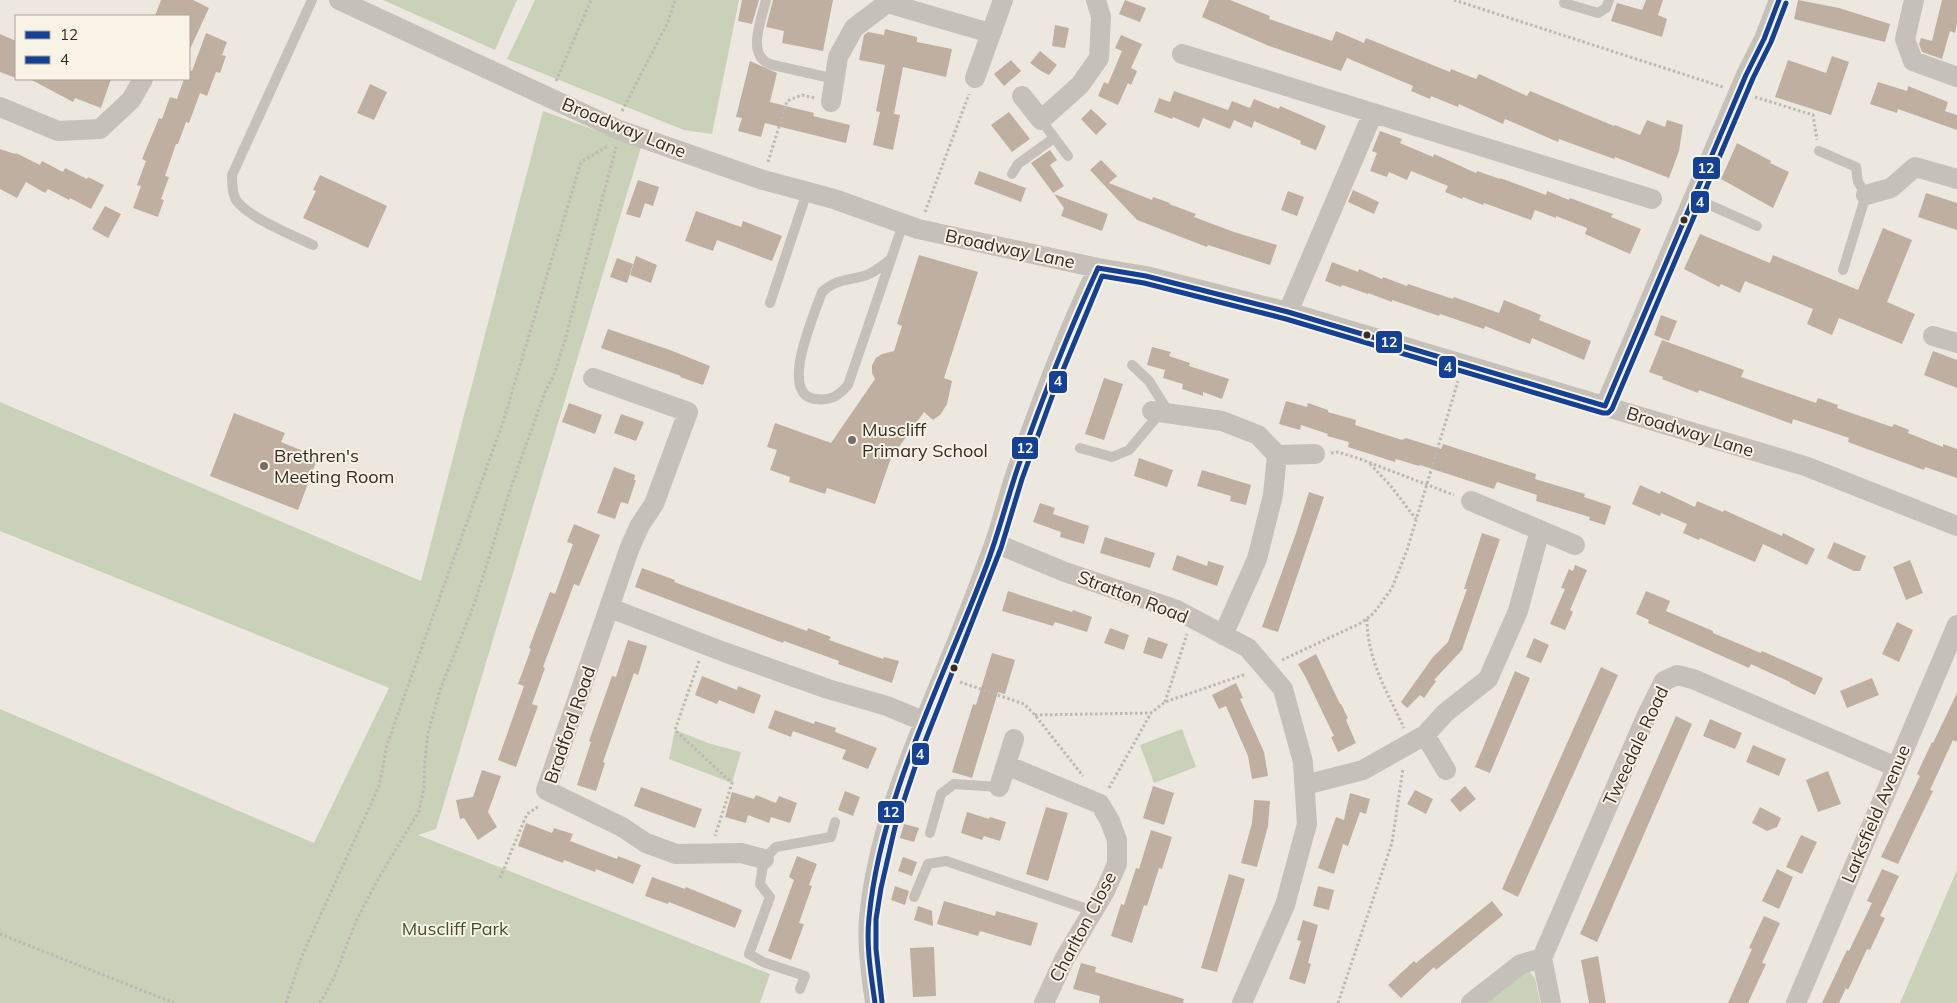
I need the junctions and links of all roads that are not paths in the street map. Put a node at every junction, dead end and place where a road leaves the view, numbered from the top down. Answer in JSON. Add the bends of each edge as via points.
{"nodes":[{"id":1,"x":312,"y":0,"type":"edge"},
{"id":2,"x":339,"y":0,"type":"edge"},
{"id":3,"x":766,"y":0,"type":"edge"},
{"id":4,"x":1003,"y":0,"type":"edge"},
{"id":5,"x":1096,"y":0,"type":"edge"},
{"id":6,"x":1609,"y":0,"type":"edge"},
{"id":7,"x":1779,"y":0,"type":"edge"},
{"id":8,"x":886,"y":1,"type":"edge"},
{"id":9,"x":1910,"y":1,"type":"edge"},
{"id":10,"x":1564,"y":3,"type":"dead end"},
{"id":11,"x":990,"y":34,"type":"junction"},
{"id":12,"x":1182,"y":54,"type":"dead end"},
{"id":13,"x":1957,"y":77,"type":"edge"},
{"id":14,"x":835,"y":78,"type":"junction"},
{"id":15,"x":975,"y":78,"type":"road end"},
{"id":16,"x":142,"y":80,"type":"edge"},
{"id":17,"x":1022,"y":96,"type":"dead end"},
{"id":18,"x":831,"y":102,"type":"road end"},
{"id":19,"x":0,"y":107,"type":"edge"},
{"id":20,"x":1373,"y":113,"type":"junction"},
{"id":21,"x":1040,"y":120,"type":"junction"},
{"id":22,"x":1054,"y":138,"type":"junction"},
{"id":23,"x":1819,"y":151,"type":"road end"},
{"id":24,"x":1068,"y":156,"type":"dead end"},
{"id":25,"x":1012,"y":174,"type":"dead end"},
{"id":26,"x":1957,"y":179,"type":"edge"},
{"id":27,"x":807,"y":192,"type":"junction"},
{"id":28,"x":1866,"y":195,"type":"junction"},
{"id":29,"x":1694,"y":198,"type":"junction"},
{"id":30,"x":1652,"y":199,"type":"dead end"},
{"id":31,"x":911,"y":226,"type":"junction"},
{"id":32,"x":1757,"y":226,"type":"dead end"},
{"id":33,"x":313,"y":245,"type":"dead end"},
{"id":34,"x":891,"y":259,"type":"junction"},
{"id":35,"x":1098,"y":268,"type":"junction"},
{"id":36,"x":1843,"y":270,"type":"dead end"},
{"id":37,"x":770,"y":303,"type":"dead end"},
{"id":38,"x":1288,"y":312,"type":"junction"},
{"id":39,"x":1933,"y":336,"type":"dead end"},
{"id":40,"x":1957,"y":343,"type":"edge"},
{"id":41,"x":1132,"y":365,"type":"dead end"},
{"id":42,"x":593,"y":378,"type":"dead end"},
{"id":43,"x":1605,"y":406,"type":"junction"},
{"id":44,"x":1161,"y":412,"type":"junction"},
{"id":45,"x":1080,"y":448,"type":"dead end"},
{"id":46,"x":1315,"y":454,"type":"road end"},
{"id":47,"x":1277,"y":455,"type":"junction"},
{"id":48,"x":1471,"y":501,"type":"road end"},
{"id":49,"x":1957,"y":526,"type":"edge"},
{"id":50,"x":1540,"y":530,"type":"junction"},
{"id":51,"x":995,"y":543,"type":"junction"},
{"id":52,"x":1575,"y":545,"type":"dead end"},
{"id":53,"x":610,"y":608,"type":"junction"},
{"id":54,"x":1957,"y":625,"type":"edge"},
{"id":55,"x":1223,"y":635,"type":"junction"},
{"id":56,"x":923,"y":721,"type":"junction"},
{"id":57,"x":1014,"y":739,"type":"dead end"},
{"id":58,"x":1418,"y":739,"type":"junction"},
{"id":59,"x":1006,"y":765,"type":"junction"},
{"id":60,"x":1896,"y":767,"type":"junction"},
{"id":61,"x":1446,"y":770,"type":"dead end"},
{"id":62,"x":1305,"y":785,"type":"junction"},
{"id":63,"x":1000,"y":787,"type":"joint"},
{"id":64,"x":836,"y":822,"type":"dead end"},
{"id":65,"x":930,"y":833,"type":"dead end"},
{"id":66,"x":764,"y":859,"type":"junction"},
{"id":67,"x":914,"y":897,"type":"dead end"},
{"id":68,"x":1093,"y":911,"type":"junction"},
{"id":69,"x":1542,"y":958,"type":"junction"},
{"id":70,"x":800,"y":989,"type":"dead end"},
{"id":71,"x":875,"y":1003,"type":"edge"},
{"id":72,"x":1044,"y":1003,"type":"edge"},
{"id":73,"x":1242,"y":1003,"type":"edge"},
{"id":74,"x":1471,"y":1003,"type":"edge"},
{"id":75,"x":1551,"y":1003,"type":"edge"},
{"id":76,"x":1796,"y":1003,"type":"edge"}],
"edges":[{"from":1,"to":33,"type":"lane","via":[[232,175],[232,186],[236,199],[248,212]]},
{"from":2,"to":27,"type":"street","name":"Broadway Lane","via":[[549,98],[618,135]]},
{"from":3,"to":14,"type":"lane","via":[[758,39],[760,59],[765,63]]},
{"from":4,"to":11,"type":"street"},
{"from":5,"to":21,"type":"street","via":[[1101,18],[1099,58],[1080,85]]},
{"from":6,"to":10,"type":"lane","via":[[1606,8],[1598,14]]},
{"from":7,"to":29,"type":"street"},
{"from":8,"to":11,"type":"street"},
{"from":8,"to":14,"type":"street","via":[[854,28],[838,57]]},
{"from":9,"to":13,"type":"street","via":[[1905,39],[1913,61]]},
{"from":11,"to":15,"type":"street"},
{"from":12,"to":20,"type":"street"},
{"from":14,"to":18,"type":"street"},
{"from":16,"to":19,"type":"street","via":[[132,100],[100,129],[58,131]]},
{"from":17,"to":21,"type":"street"},
{"from":20,"to":30,"type":"street"},
{"from":20,"to":38,"type":"street"},
{"from":21,"to":22,"type":"lane"},
{"from":22,"to":24,"type":"lane"},
{"from":22,"to":25,"type":"lane","via":[[1018,164]]},
{"from":23,"to":28,"type":"lane","via":[[1856,167],[1858,182]]},
{"from":26,"to":28,"type":"street","via":[[1916,167],[1891,188]]},
{"from":27,"to":31,"type":"street","name":"Broadway Lane"},
{"from":27,"to":37,"type":"lane"},
{"from":28,"to":36,"type":"lane"},
{"from":29,"to":32,"type":"lane"},
{"from":29,"to":43,"type":"street"},
{"from":31,"to":34,"type":"lane"},
{"from":31,"to":35,"type":"street","name":"Broadway Lane"},
{"from":34,"to":34,"type":"lane","via":[[848,385],[837,397],[811,398],[802,392],[798,382],[798,365],[822,292],[830,284],[867,274]]},
{"from":35,"to":38,"type":"street","name":"Broadway Lane","via":[[1146,276]]},
{"from":35,"to":51,"type":"street","via":[[1017,468]]},
{"from":38,"to":43,"type":"street","name":"Broadway Lane"},
{"from":39,"to":40,"type":"street"},
{"from":41,"to":44,"type":"lane","via":[[1149,381]]},
{"from":42,"to":53,"type":"street","name":"Bradford Road","via":[[688,412],[654,504],[630,548]]},
{"from":43,"to":49,"type":"street","name":"Broadway Lane","via":[[1805,466]]},
{"from":44,"to":45,"type":"lane","via":[[1129,450],[1112,458]]},
{"from":44,"to":47,"type":"street","via":[[1222,421],[1258,435]]},
{"from":46,"to":47,"type":"street"},
{"from":47,"to":55,"type":"street","via":[[1273,495],[1256,559]]},
{"from":48,"to":50,"type":"street"},
{"from":50,"to":52,"type":"street"},
{"from":50,"to":58,"type":"street","via":[[1518,611],[1488,679]]},
{"from":51,"to":55,"type":"street","name":"Stratton Road","via":[[1065,572],[1177,610]]},
{"from":51,"to":56,"type":"street"},
{"from":53,"to":56,"type":"street"},
{"from":53,"to":66,"type":"street","name":"Bradford Road","via":[[544,797],[622,827],[646,843],[676,854],[742,853]]},
{"from":54,"to":60,"type":"street","name":"Larksfield Avenue"},
{"from":55,"to":62,"type":"street","name":"Stratton Road","via":[[1248,648],[1283,689],[1303,762]]},
{"from":56,"to":71,"type":"street","via":[[892,808],[874,876],[869,920]]},
{"from":57,"to":59,"type":"street"},
{"from":58,"to":61,"type":"street"},
{"from":58,"to":62,"type":"street","via":[[1363,770]]},
{"from":59,"to":63,"type":"street"},
{"from":59,"to":68,"type":"street","name":"Charlton Close","via":[[1100,804],[1116,840],[1117,864]]},
{"from":60,"to":69,"type":"street","name":"Tweedale Road","via":[[1693,679],[1677,675],[1664,681]]},
{"from":60,"to":76,"type":"street","name":"Larksfield Avenue"},
{"from":62,"to":73,"type":"street","name":"Stratton Road","via":[[1307,824],[1285,905]]},
{"from":63,"to":65,"type":"lane","via":[[954,784],[941,794]]},
{"from":64,"to":66,"type":"lane","via":[[831,836],[776,847]]},
{"from":66,"to":70,"type":"lane","via":[[760,884],[770,897],[749,954],[805,976]]},
{"from":67,"to":68,"type":"lane","via":[[928,864],[946,861]]},
{"from":68,"to":72,"type":"street","name":"Charlton Close","via":[[1065,958]]},
{"from":69,"to":74,"type":"street","via":[[1521,964]]},
{"from":69,"to":75,"type":"street"}]}
